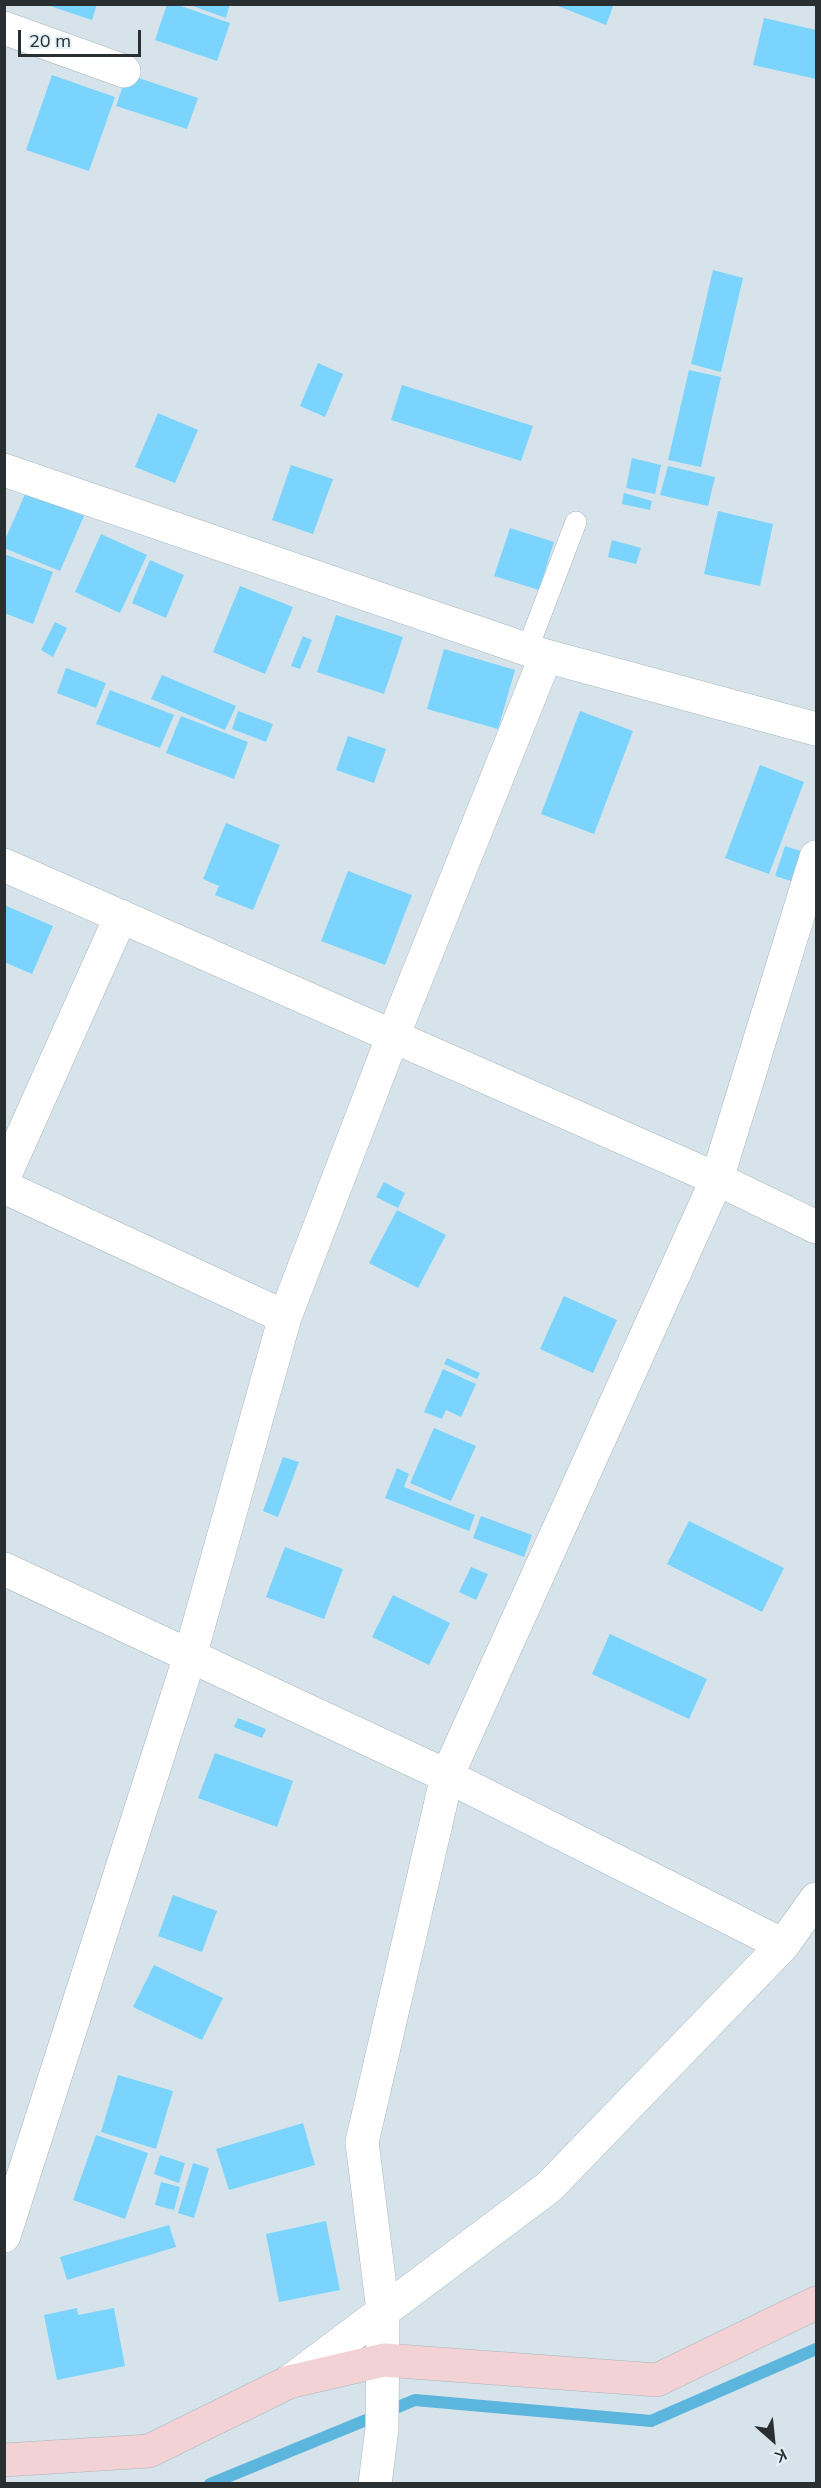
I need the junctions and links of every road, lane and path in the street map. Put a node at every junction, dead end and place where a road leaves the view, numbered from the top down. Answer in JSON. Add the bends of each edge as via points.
{"nodes":[{"id":1,"x":4,"y":28,"type":"edge"},
{"id":2,"x":124,"y":71,"type":"dead end"},
{"id":3,"x":4,"y":470,"type":"edge"},
{"id":4,"x":576,"y":522,"type":"dead end"},
{"id":5,"x":536,"y":653,"type":"junction"},
{"id":6,"x":816,"y":729,"type":"edge"},
{"id":7,"x":816,"y":857,"type":"edge"},
{"id":8,"x":4,"y":865,"type":"edge"},
{"id":9,"x":121,"y":916,"type":"junction"},
{"id":10,"x":393,"y":1036,"type":"junction"},
{"id":11,"x":4,"y":1177,"type":"edge"},
{"id":12,"x":717,"y":1179,"type":"junction"},
{"id":13,"x":4,"y":1187,"type":"edge"},
{"id":14,"x":816,"y":1227,"type":"edge"},
{"id":15,"x":285,"y":1317,"type":"junction"},
{"id":16,"x":4,"y":1569,"type":"edge"},
{"id":17,"x":190,"y":1656,"type":"junction"},
{"id":18,"x":447,"y":1776,"type":"junction"},
{"id":19,"x":816,"y":1899,"type":"edge"},
{"id":20,"x":783,"y":1945,"type":"junction"},
{"id":21,"x":4,"y":2236,"type":"edge"},
{"id":22,"x":816,"y":2303,"type":"edge"},
{"id":23,"x":383,"y":2311,"type":"junction"},
{"id":24,"x":384,"y":2360,"type":"junction"},
{"id":25,"x":289,"y":2382,"type":"junction"},
{"id":26,"x":4,"y":2460,"type":"edge"},
{"id":27,"x":375,"y":2484,"type":"edge"}],
"edges":[{"from":1,"to":2,"type":"street"},
{"from":3,"to":5,"type":"street"},
{"from":4,"to":5,"type":"lane","via":[[553,577]]},
{"from":5,"to":6,"type":"street"},
{"from":5,"to":10,"type":"street"},
{"from":7,"to":12,"type":"street"},
{"from":8,"to":9,"type":"street"},
{"from":9,"to":10,"type":"street"},
{"from":9,"to":11,"type":"street"},
{"from":10,"to":12,"type":"street"},
{"from":10,"to":15,"type":"street"},
{"from":12,"to":14,"type":"street"},
{"from":12,"to":18,"type":"street"},
{"from":13,"to":15,"type":"street"},
{"from":15,"to":17,"type":"street"},
{"from":16,"to":17,"type":"street"},
{"from":17,"to":18,"type":"street"},
{"from":17,"to":21,"type":"street"},
{"from":18,"to":20,"type":"street"},
{"from":18,"to":23,"type":"street","via":[[362,2142]]},
{"from":19,"to":20,"type":"street"},
{"from":20,"to":23,"type":"street","via":[[549,2187]]},
{"from":22,"to":24,"type":"street","via":[[657,2380]]},
{"from":23,"to":24,"type":"street"},
{"from":23,"to":25,"type":"street"},
{"from":24,"to":25,"type":"street"},
{"from":24,"to":27,"type":"street"},
{"from":25,"to":26,"type":"street","via":[[149,2451]]}]}
